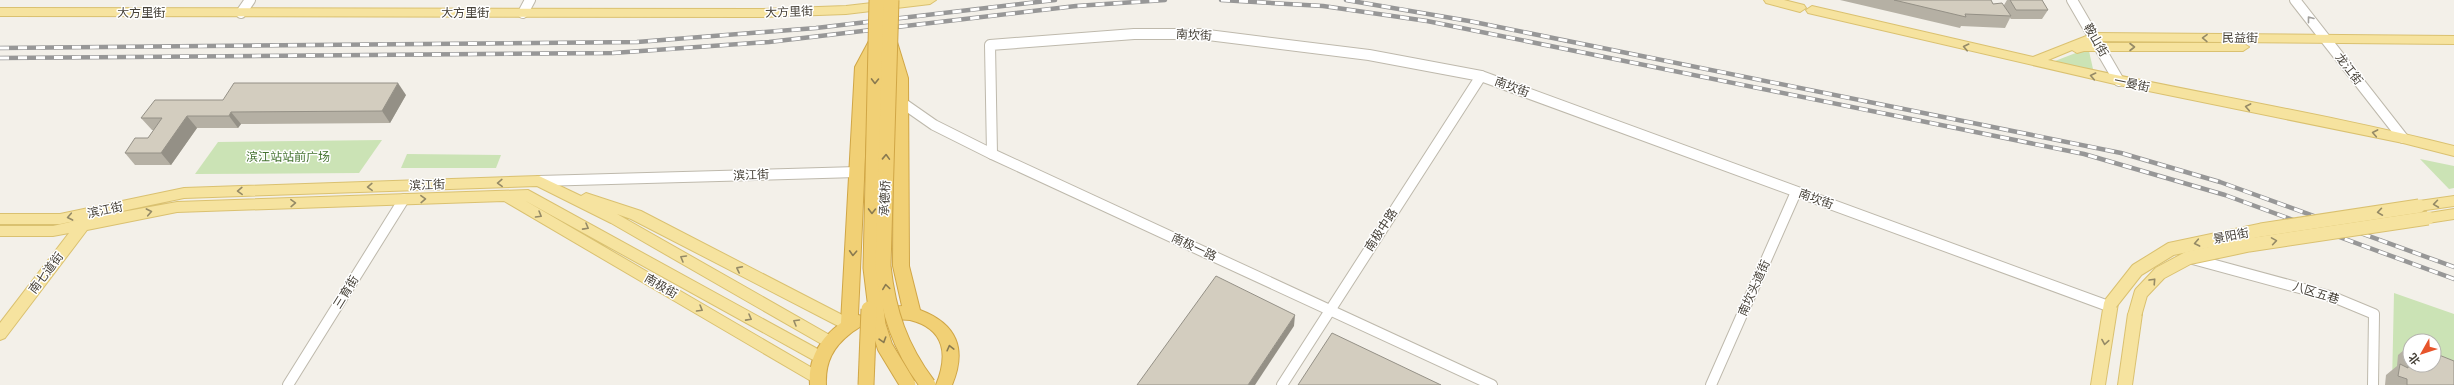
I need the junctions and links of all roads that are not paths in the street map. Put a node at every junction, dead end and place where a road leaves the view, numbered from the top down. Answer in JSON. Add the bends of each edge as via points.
{"nodes":[{"id":1,"x":877,"y":0,"type":"edge"},
{"id":2,"x":891,"y":0,"type":"edge"},
{"id":3,"x":905,"y":0,"type":"edge"},
{"id":4,"x":930,"y":0,"type":"edge"},
{"id":5,"x":1770,"y":0,"type":"edge"},
{"id":6,"x":2072,"y":0,"type":"edge"},
{"id":7,"x":2295,"y":0,"type":"edge"},
{"id":8,"x":245,"y":7,"type":"edge"},
{"id":9,"x":0,"y":8,"type":"edge"},
{"id":10,"x":526,"y":8,"type":"edge"},
{"id":11,"x":0,"y":12,"type":"edge"},
{"id":12,"x":2454,"y":40,"type":"edge"},
{"id":13,"x":882,"y":41,"type":"junction"},
{"id":14,"x":2098,"y":42,"type":"junction"},
{"id":15,"x":2328,"y":43,"type":"junction"},
{"id":16,"x":2454,"y":48,"type":"edge"},
{"id":17,"x":2036,"y":63,"type":"junction"},
{"id":18,"x":1481,"y":76,"type":"junction"},
{"id":19,"x":2119,"y":81,"type":"junction"},
{"id":20,"x":901,"y":102,"type":"junction"},
{"id":21,"x":2403,"y":138,"type":"junction"},
{"id":22,"x":2454,"y":151,"type":"edge"},
{"id":23,"x":992,"y":154,"type":"junction"},
{"id":24,"x":857,"y":172,"type":"junction"},
{"id":25,"x":539,"y":181,"type":"junction"},
{"id":26,"x":552,"y":189,"type":"junction"},
{"id":27,"x":1796,"y":192,"type":"junction"},
{"id":28,"x":528,"y":195,"type":"joint"},
{"id":29,"x":506,"y":196,"type":"junction"},
{"id":30,"x":404,"y":199,"type":"junction"},
{"id":31,"x":2454,"y":201,"type":"edge"},
{"id":32,"x":92,"y":212,"type":"junction"},
{"id":33,"x":2454,"y":214,"type":"edge"},
{"id":34,"x":0,"y":219,"type":"edge"},
{"id":35,"x":83,"y":225,"type":"junction"},
{"id":36,"x":0,"y":231,"type":"edge"},
{"id":37,"x":2188,"y":258,"type":"junction"},
{"id":38,"x":871,"y":268,"type":"junction"},
{"id":39,"x":2111,"y":305,"type":"junction"},
{"id":40,"x":1330,"y":310,"type":"junction"},
{"id":41,"x":913,"y":313,"type":"junction"},
{"id":42,"x":849,"y":325,"type":"junction"},
{"id":43,"x":0,"y":334,"type":"edge"},
{"id":44,"x":830,"y":342,"type":"junction"},
{"id":45,"x":820,"y":358,"type":"junction"},
{"id":46,"x":817,"y":381,"type":"edge"},
{"id":47,"x":951,"y":382,"type":"edge"},
{"id":48,"x":288,"y":385,"type":"edge"},
{"id":49,"x":866,"y":385,"type":"edge"},
{"id":50,"x":908,"y":385,"type":"edge"},
{"id":51,"x":928,"y":385,"type":"edge"},
{"id":52,"x":1282,"y":385,"type":"edge"},
{"id":53,"x":1492,"y":385,"type":"edge"},
{"id":54,"x":1711,"y":385,"type":"edge"},
{"id":55,"x":2098,"y":385,"type":"edge"},
{"id":56,"x":2125,"y":385,"type":"edge"},
{"id":57,"x":2373,"y":385,"type":"edge"}],
"edges":[{"from":1,"to":13,"type":"highway","name":"承德桥","bridge":true},
{"from":2,"to":13,"type":"highway","name":"承德桥","bridge":true},
{"from":3,"to":10,"type":"main road","name":"大方里街","via":[[792,10]]},
{"from":4,"to":10,"type":"main road","name":"大方里街","via":[[846,10],[763,13]]},
{"from":17,"to":5,"type":"main road","name":"一曼街","one_way":true},
{"from":6,"to":14,"type":"street","name":"鞍山街"},
{"from":15,"to":7,"type":"street","name":"龙江街","one_way":true},
{"from":8,"to":9,"type":"main road","name":"大方里街"},
{"from":8,"to":10,"type":"main road","name":"大方里街"},
{"from":8,"to":11,"type":"main road","name":"大方里街"},
{"from":12,"to":15,"type":"main road","name":"民益街"},
{"from":13,"to":20,"type":"highway","via":[[899,66]]},
{"from":13,"to":24,"type":"highway","via":[[866,57],[862,67]]},
{"from":13,"to":38,"type":"highway","name":"承德桥","one_way":true,"bridge":true},
{"from":51,"to":13,"type":"highway","name":"承德桥","one_way":true,"bridge":true,"via":[[898,342],[885,287]]},
{"from":14,"to":15,"type":"main road","name":"民益街"},
{"from":14,"to":17,"type":"main road","name":"民益街"},
{"from":14,"to":19,"type":"street","name":"鞍山街"},
{"from":15,"to":16,"type":"main road","name":"民益街"},
{"from":15,"to":21,"type":"street","name":"龙江街"},
{"from":19,"to":17,"type":"main road","name":"一曼街","one_way":true},
{"from":18,"to":23,"type":"street","name":"南坎街","via":[[1369,55],[1200,34],[1134,34],[990,45]]},
{"from":18,"to":27,"type":"street","name":"南坎街"},
{"from":18,"to":40,"type":"street","name":"南极中路"},
{"from":21,"to":19,"type":"main road","name":"一曼街","one_way":true},
{"from":20,"to":23,"type":"street","name":"南极一路","via":[[934,124]]},
{"from":20,"to":41,"type":"highway","via":[[901,266],[906,296]]},
{"from":21,"to":22,"type":"main road","name":"一曼街"},
{"from":23,"to":40,"type":"street","name":"南极一路"},
{"from":24,"to":25,"type":"street","name":"滨江街"},
{"from":24,"to":42,"type":"highway","one_way":true},
{"from":25,"to":26,"type":"main road"},
{"from":25,"to":32,"type":"main road","name":"滨江街","one_way":true,"via":[[184,193]]},
{"from":42,"to":26,"type":"main road","one_way":true,"via":[[636,215]]},
{"from":44,"to":26,"type":"main road","one_way":true,"via":[[616,219]]},
{"from":27,"to":39,"type":"street","name":"南坎街"},
{"from":27,"to":54,"type":"street","name":"南坎头道街"},
{"from":28,"to":29,"type":"main road","name":"滨江街"},
{"from":28,"to":45,"type":"main road","name":"南极街","one_way":true},
{"from":30,"to":29,"type":"main road","name":"滨江街","one_way":true},
{"from":29,"to":46,"type":"main road","name":"南极街","one_way":true},
{"from":35,"to":30,"type":"main road","name":"滨江街","one_way":true,"via":[[177,207]]},
{"from":30,"to":48,"type":"street","name":"三育街"},
{"from":31,"to":39,"type":"main road","name":"景阳街","one_way":true,"bridge":true,"via":[[2261,230],[2171,249],[2137,270]]},
{"from":32,"to":34,"type":"main road","name":"滨江街","one_way":true,"via":[[60,219]]},
{"from":32,"to":35,"type":"main road","name":"南七道街"},
{"from":37,"to":33,"type":"main road","name":"景阳街","one_way":true,"bridge":true,"via":[[2249,245]]},
{"from":35,"to":36,"type":"main road","name":"滨江街","via":[[53,231]]},
{"from":35,"to":43,"type":"main road","name":"南七道街"},
{"from":56,"to":37,"type":"main road","name":"景阳街","one_way":true,"bridge":true,"via":[[2135,314],[2141,293],[2160,273]]},
{"from":37,"to":57,"type":"street","name":"八区五巷","via":[[2333,297],[2374,314]]},
{"from":38,"to":49,"type":"highway","bridge":true},
{"from":38,"to":50,"type":"highway","name":"承德桥","one_way":true,"bridge":true,"via":[[878,325],[885,347]]},
{"from":39,"to":55,"type":"main road","name":"景阳街","one_way":true},
{"from":40,"to":52,"type":"street","name":"南极中路"},
{"from":40,"to":53,"type":"street","name":"南极一路"},
{"from":41,"to":42,"type":"highway","via":[[880,312]]},
{"from":47,"to":41,"type":"highway","one_way":true,"via":[[952,357],[946,336],[931,321]]},
{"from":42,"to":44,"type":"highway"},
{"from":44,"to":45,"type":"highway"},
{"from":45,"to":46,"type":"highway"}]}
